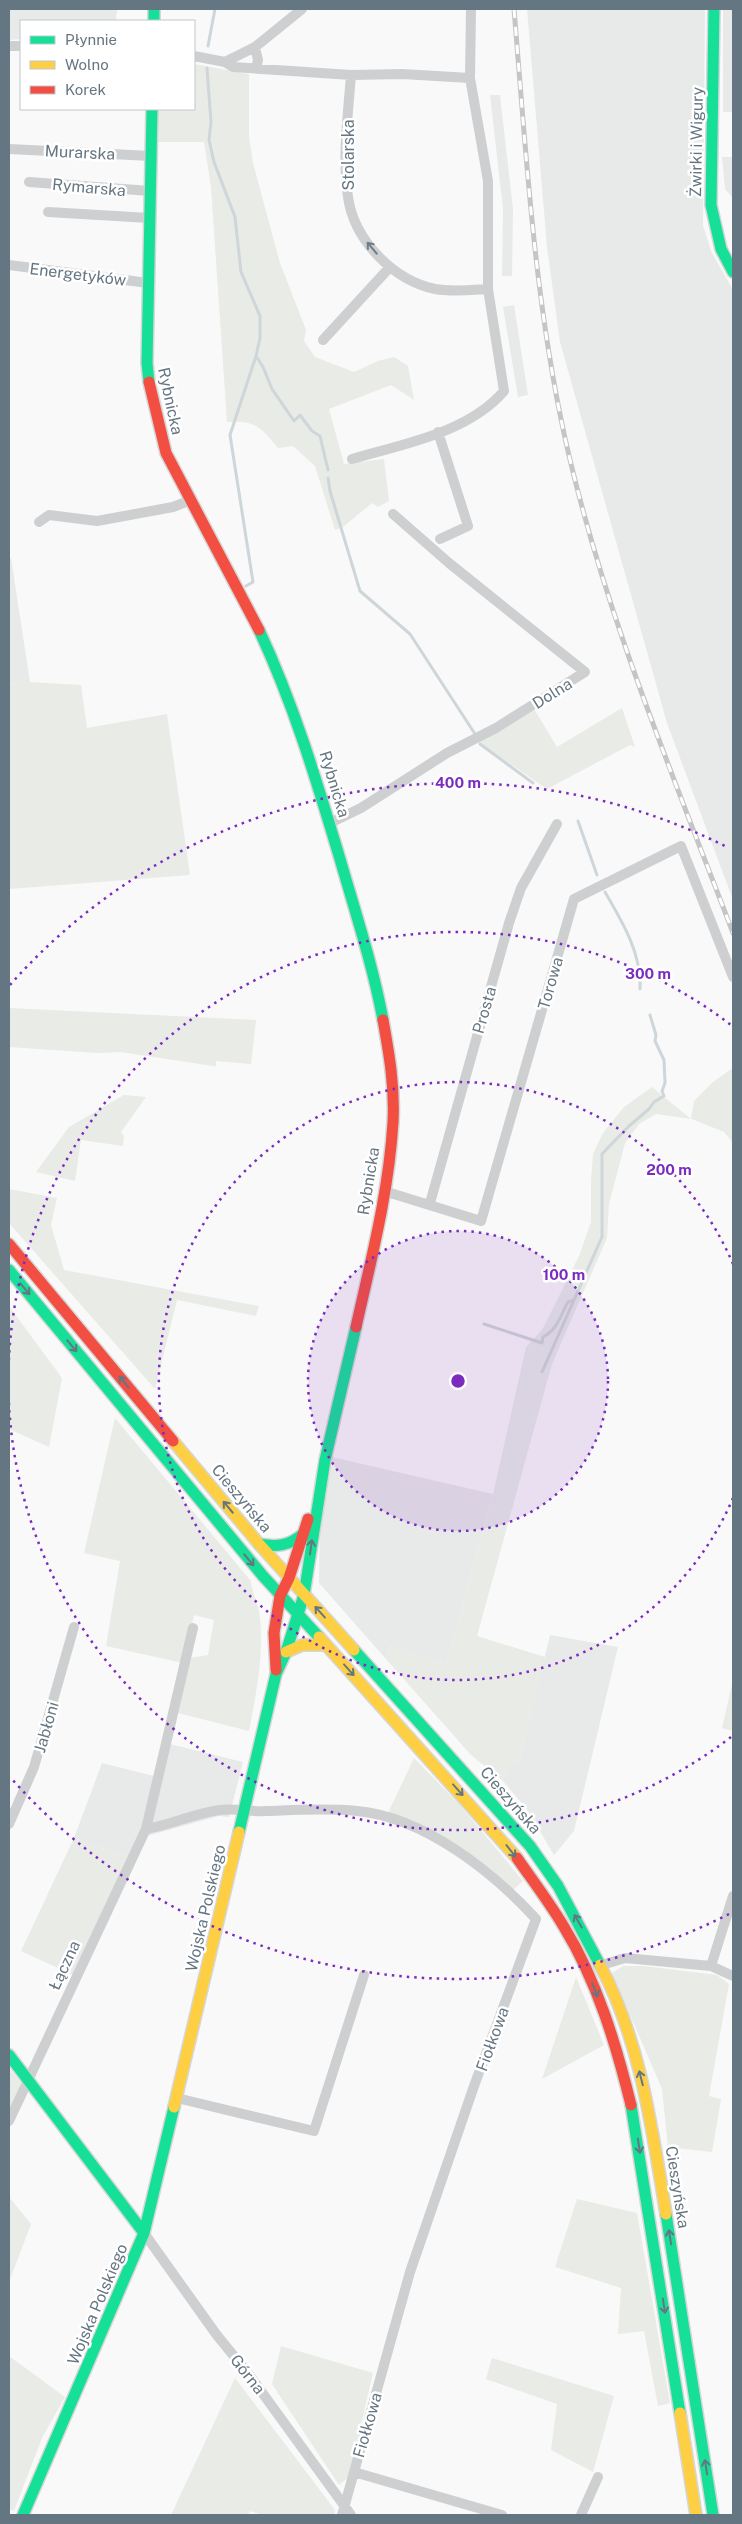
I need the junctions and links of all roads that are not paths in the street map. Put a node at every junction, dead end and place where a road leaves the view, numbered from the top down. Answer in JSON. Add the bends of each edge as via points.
{"nodes":[{"id":1,"x":302,"y":9,"type":"edge"},
{"id":2,"x":471,"y":9,"type":"edge"},
{"id":3,"x":714,"y":9,"type":"edge"},
{"id":4,"x":255,"y":47,"type":"junction"},
{"id":5,"x":195,"y":56,"type":"edge"},
{"id":6,"x":225,"y":62,"type":"junction"},
{"id":7,"x":256,"y":68,"type":"junction"},
{"id":8,"x":351,"y":75,"type":"junction"},
{"id":9,"x":470,"y":78,"type":"junction"},
{"id":10,"x":152,"y":110,"type":"edge"},
{"id":11,"x":9,"y":149,"type":"edge"},
{"id":12,"x":151,"y":156,"type":"junction"},
{"id":13,"x":29,"y":182,"type":"dead end"},
{"id":14,"x":150,"y":191,"type":"junction"},
{"id":15,"x":48,"y":212,"type":"dead end"},
{"id":16,"x":149,"y":218,"type":"junction"},
{"id":17,"x":9,"y":265,"type":"edge"},
{"id":18,"x":390,"y":267,"type":"junction"},
{"id":19,"x":733,"y":272,"type":"edge"},
{"id":20,"x":148,"y":283,"type":"junction"},
{"id":21,"x":488,"y":289,"type":"junction"},
{"id":22,"x":323,"y":340,"type":"dead end"},
{"id":23,"x":438,"y":432,"type":"junction"},
{"id":24,"x":352,"y":459,"type":"dead end"},
{"id":25,"x":191,"y":500,"type":"junction"},
{"id":26,"x":393,"y":514,"type":"dead end"},
{"id":27,"x":39,"y":522,"type":"dead end"},
{"id":28,"x":440,"y":539,"type":"dead end"},
{"id":29,"x":330,"y":823,"type":"junction"},
{"id":30,"x":557,"y":824,"type":"dead end"},
{"id":31,"x":733,"y":977,"type":"edge"},
{"id":32,"x":384,"y":1191,"type":"junction"},
{"id":33,"x":430,"y":1203,"type":"junction"},
{"id":34,"x":9,"y":1244,"type":"edge"},
{"id":35,"x":9,"y":1270,"type":"edge"},
{"id":36,"x":319,"y":1489,"type":"junction"},
{"id":37,"x":303,"y":1534,"type":"junction"},
{"id":38,"x":259,"y":1544,"type":"junction"},
{"id":39,"x":289,"y":1578,"type":"junction"},
{"id":40,"x":304,"y":1595,"type":"junction"},
{"id":41,"x":280,"y":1596,"type":"junction"},
{"id":42,"x":298,"y":1615,"type":"junction"},
{"id":43,"x":74,"y":1627,"type":"dead end"},
{"id":44,"x":193,"y":1628,"type":"dead end"},
{"id":45,"x":326,"y":1645,"type":"junction"},
{"id":46,"x":286,"y":1652,"type":"junction"},
{"id":47,"x":276,"y":1674,"type":"junction"},
{"id":48,"x":245,"y":1812,"type":"junction"},
{"id":49,"x":9,"y":1824,"type":"edge"},
{"id":50,"x":146,"y":1829,"type":"junction"},
{"id":51,"x":733,"y":1896,"type":"edge"},
{"id":52,"x":602,"y":1966,"type":"junction"},
{"id":53,"x":711,"y":1966,"type":"junction"},
{"id":54,"x":364,"y":1975,"type":"dead end"},
{"id":55,"x":733,"y":1976,"type":"edge"},
{"id":56,"x":9,"y":2055,"type":"edge"},
{"id":57,"x":28,"y":2079,"type":"junction"},
{"id":58,"x":177,"y":2098,"type":"junction"},
{"id":59,"x":9,"y":2121,"type":"edge"},
{"id":60,"x":144,"y":2233,"type":"junction"},
{"id":61,"x":354,"y":2472,"type":"junction"},
{"id":62,"x":598,"y":2477,"type":"dead end"},
{"id":63,"x":343,"y":2511,"type":"edge"},
{"id":64,"x":23,"y":2515,"type":"edge"},
{"id":65,"x":351,"y":2515,"type":"edge"},
{"id":66,"x":502,"y":2515,"type":"edge"},
{"id":67,"x":581,"y":2515,"type":"edge"},
{"id":68,"x":696,"y":2515,"type":"edge"},
{"id":69,"x":714,"y":2515,"type":"edge"}],
"edges":[{"from":1,"to":4,"type":"street"},
{"from":2,"to":9,"type":"street"},
{"from":3,"to":19,"type":"street","name":"Żwirki i Wigury","via":[[711,205],[721,249]]},
{"from":4,"to":6,"type":"street"},
{"from":4,"to":7,"type":"street"},
{"from":5,"to":6,"type":"street"},
{"from":6,"to":7,"type":"street","via":[[233,67]]},
{"from":7,"to":8,"type":"street"},
{"from":8,"to":9,"type":"street"},
{"from":18,"to":8,"type":"street","name":"Stolarska","one_way":true,"via":[[370,247],[351,212],[348,198],[346,157]]},
{"from":9,"to":21,"type":"street","via":[[488,181]]},
{"from":10,"to":12,"type":"street","name":"Rybnicka"},
{"from":11,"to":12,"type":"street","name":"Murarska"},
{"from":12,"to":14,"type":"street","name":"Rybnicka"},
{"from":13,"to":14,"type":"street","name":"Rymarska"},
{"from":14,"to":16,"type":"street","name":"Rybnicka"},
{"from":15,"to":16,"type":"street"},
{"from":16,"to":20,"type":"street","name":"Rybnicka"},
{"from":17,"to":20,"type":"street","name":"Energetyków"},
{"from":18,"to":21,"type":"street","name":"Stolarska","via":[[425,286],[456,292]]},
{"from":18,"to":22,"type":"street"},
{"from":20,"to":25,"type":"street","name":"Rybnicka","via":[[147,363],[151,401],[166,453]]},
{"from":21,"to":23,"type":"street","via":[[504,391],[474,418]]},
{"from":23,"to":24,"type":"street"},
{"from":23,"to":28,"type":"street","via":[[468,526]]},
{"from":25,"to":27,"type":"street","via":[[172,507],[97,521],[49,516]]},
{"from":25,"to":29,"type":"street","name":"Rybnicka","via":[[283,679]]},
{"from":26,"to":29,"type":"street","name":"Dolna","via":[[448,563],[585,672],[361,808]]},
{"from":29,"to":32,"type":"street","name":"Rybnicka","via":[[389,1047],[392,1120]]},
{"from":30,"to":33,"type":"street","name":"Prosta","via":[[521,888],[509,923]]},
{"from":31,"to":33,"type":"street","name":"Torowa","via":[[681,846],[574,899],[481,1220]]},
{"from":32,"to":33,"type":"street","name":"Torowa"},
{"from":32,"to":36,"type":"street","name":"Rybnicka"},
{"from":38,"to":34,"type":"street","name":"Cieszyńska","one_way":true},
{"from":35,"to":41,"type":"street","name":"Cieszyńska","one_way":true},
{"from":36,"to":37,"type":"street","name":"Rybnicka"},
{"from":40,"to":36,"type":"street","name":"Rybnicka","one_way":true},
{"from":37,"to":38,"type":"street","via":[[283,1547]]},
{"from":37,"to":39,"type":"street","name":"Rybnicka"},
{"from":38,"to":39,"type":"street","name":"Cieszyńska"},
{"from":39,"to":40,"type":"street","name":"Cieszyńska"},
{"from":39,"to":41,"type":"street","name":"Wojska Polskiego"},
{"from":40,"to":42,"type":"street","name":"Wojska Polskiego"},
{"from":52,"to":40,"type":"street","name":"Cieszyńska","one_way":true,"via":[[558,1886],[519,1832]]},
{"from":41,"to":42,"type":"street","name":"Cieszyńska"},
{"from":41,"to":47,"type":"street","name":"Wojska Polskiego","via":[[274,1633]]},
{"from":42,"to":45,"type":"street","name":"Cieszyńska"},
{"from":42,"to":46,"type":"street","name":"Wojska Polskiego"},
{"from":43,"to":49,"type":"street","name":"Jabłoni","via":[[34,1767]]},
{"from":44,"to":50,"type":"street"},
{"from":45,"to":46,"type":"street","via":[[302,1645]]},
{"from":45,"to":68,"type":"street","name":"Cieszyńska","one_way":true,"via":[[512,1851],[564,1928],[593,1986],[617,2050],[634,2116]]},
{"from":46,"to":47,"type":"street","name":"Wojska Polskiego"},
{"from":47,"to":48,"type":"street","name":"Wojska Polskiego"},
{"from":48,"to":50,"type":"street","via":[[220,1810]]},
{"from":48,"to":58,"type":"street","name":"Wojska Polskiego"},
{"from":48,"to":61,"type":"street","name":"Fiołkowa","via":[[358,1811],[418,1828],[483,1870],[514,1895],[536,1919],[413,2264]]},
{"from":50,"to":57,"type":"street","name":"Łączna"},
{"from":51,"to":53,"type":"street"},
{"from":52,"to":53,"type":"street","via":[[625,1958]]},
{"from":69,"to":52,"type":"street","name":"Cieszyńska","one_way":true,"via":[[650,2114],[635,2054]]},
{"from":53,"to":55,"type":"street"},
{"from":54,"to":58,"type":"street","via":[[314,2131]]},
{"from":56,"to":57,"type":"street"},
{"from":57,"to":59,"type":"street","name":"Łączna"},
{"from":57,"to":60,"type":"street"},
{"from":58,"to":60,"type":"street","name":"Wojska Polskiego"},
{"from":60,"to":63,"type":"street","name":"Górna","via":[[250,2376]]},
{"from":60,"to":64,"type":"street","name":"Wojska Polskiego"},
{"from":61,"to":63,"type":"street","name":"Fiołkowa"},
{"from":61,"to":66,"type":"street","name":"Fiołkowa"},
{"from":62,"to":67,"type":"street"},
{"from":63,"to":65,"type":"street","name":"Górna"}]}
